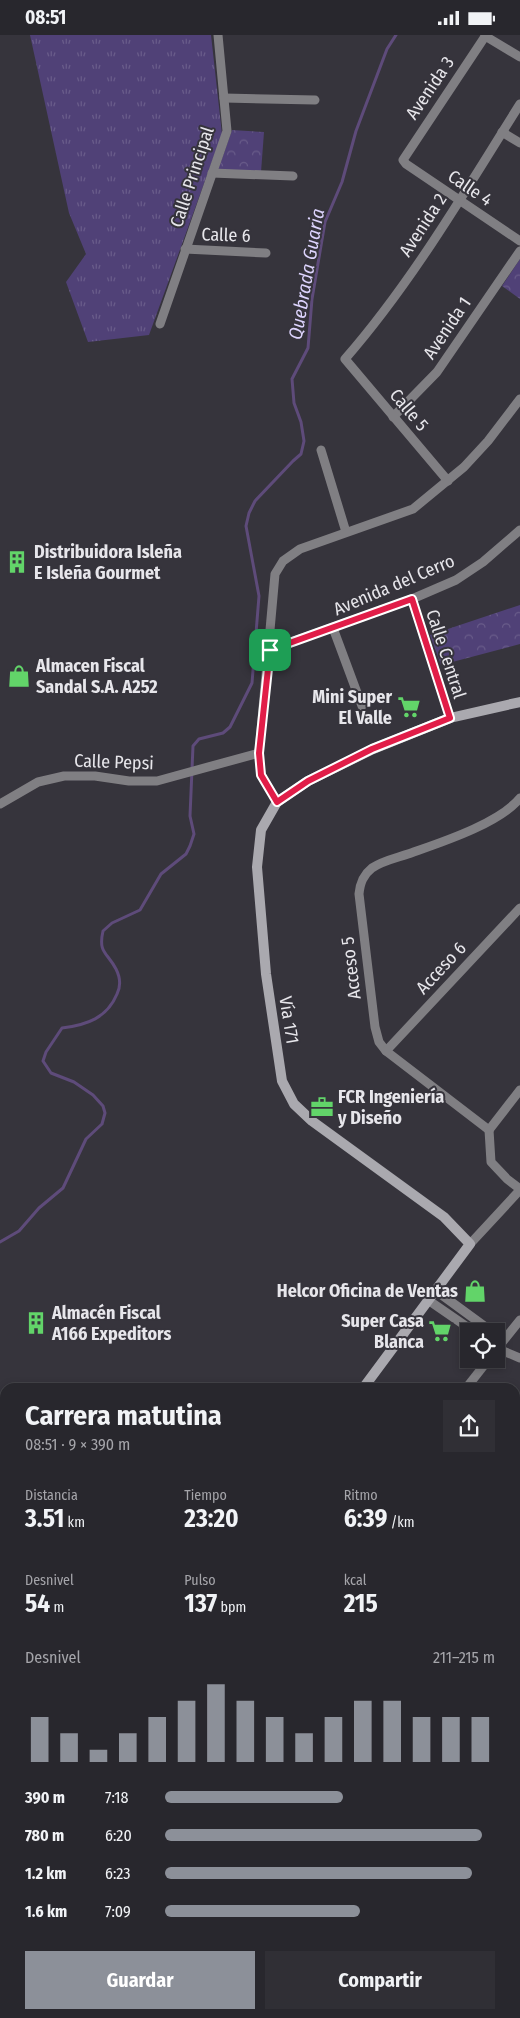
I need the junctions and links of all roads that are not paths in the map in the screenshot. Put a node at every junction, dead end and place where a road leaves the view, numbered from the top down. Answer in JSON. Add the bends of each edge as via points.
{"nodes":[{"id":1,"x":218,"y":35,"type":"edge"},
{"id":2,"x":485,"y":35,"type":"edge"},
{"id":3,"x":520,"y":57,"type":"edge"},
{"id":4,"x":224,"y":99,"type":"junction"},
{"id":5,"x":316,"y":100,"type":"dead end"},
{"id":6,"x":520,"y":104,"type":"edge"},
{"id":7,"x":502,"y":132,"type":"junction"},
{"id":8,"x":520,"y":143,"type":"edge"},
{"id":9,"x":403,"y":160,"type":"joint"},
{"id":10,"x":212,"y":173,"type":"junction"},
{"id":11,"x":292,"y":176,"type":"dead end"},
{"id":12,"x":458,"y":200,"type":"junction"},
{"id":13,"x":520,"y":241,"type":"edge"},
{"id":14,"x":185,"y":249,"type":"junction"},
{"id":15,"x":520,"y":251,"type":"edge"},
{"id":16,"x":266,"y":253,"type":"dead end"},
{"id":17,"x":160,"y":324,"type":"dead end"},
{"id":18,"x":345,"y":359,"type":"joint"},
{"id":19,"x":520,"y":399,"type":"edge"},
{"id":20,"x":393,"y":417,"type":"junction"},
{"id":21,"x":322,"y":450,"type":"dead end"},
{"id":22,"x":448,"y":481,"type":"junction"},
{"id":23,"x":520,"y":530,"type":"edge"},
{"id":24,"x":346,"y":532,"type":"junction"},
{"id":25,"x":412,"y":599,"type":"junction"},
{"id":26,"x":333,"y":628,"type":"junction"},
{"id":27,"x":270,"y":650,"type":"junction"},
{"id":28,"x":520,"y":702,"type":"edge"},
{"id":29,"x":362,"y":706,"type":"dead end"},
{"id":30,"x":450,"y":718,"type":"junction"},
{"id":31,"x":259,"y":753,"type":"junction"},
{"id":32,"x":520,"y":799,"type":"edge"},
{"id":33,"x":277,"y":802,"type":"junction"},
{"id":34,"x":0,"y":803,"type":"edge"},
{"id":35,"x":520,"y":908,"type":"edge"},
{"id":36,"x":386,"y":1051,"type":"junction"},
{"id":37,"x":520,"y":1090,"type":"edge"},
{"id":38,"x":489,"y":1130,"type":"junction"},
{"id":39,"x":520,"y":1190,"type":"edge"},
{"id":40,"x":470,"y":1244,"type":"junction"},
{"id":41,"x":435,"y":1290,"type":"junction"},
{"id":42,"x":428,"y":1299,"type":"junction"},
{"id":43,"x":520,"y":1320,"type":"edge"},
{"id":44,"x":462,"y":1323,"type":"edge"},
{"id":45,"x":480,"y":1323,"type":"edge"},
{"id":46,"x":505,"y":1333,"type":"edge"},
{"id":47,"x":505,"y":1352,"type":"edge"},
{"id":48,"x":520,"y":1358,"type":"edge"},
{"id":49,"x":482,"y":1368,"type":"edge"},
{"id":50,"x":367,"y":1383,"type":"edge"},
{"id":51,"x":470,"y":1383,"type":"edge"}],
"edges":[{"from":1,"to":4,"type":"street","name":"Calle Principal"},
{"from":2,"to":3,"type":"street"},
{"from":2,"to":9,"type":"street","name":"Avenida 3"},
{"from":4,"to":5,"type":"street"},
{"from":4,"to":10,"type":"street","name":"Calle Principal","via":[[227,131]]},
{"from":6,"to":7,"type":"street","name":"Avenida 2"},
{"from":7,"to":8,"type":"street"},
{"from":7,"to":12,"type":"street","name":"Avenida 2"},
{"from":9,"to":12,"type":"street","name":"Calle 4"},
{"from":10,"to":11,"type":"street"},
{"from":10,"to":14,"type":"street","name":"Calle Principal"},
{"from":12,"to":13,"type":"street","name":"Calle 4"},
{"from":12,"to":18,"type":"street","name":"Avenida 2","via":[[383,312]]},
{"from":14,"to":16,"type":"street","name":"Calle 6"},
{"from":14,"to":17,"type":"street","name":"Calle Principal"},
{"from":15,"to":20,"type":"street","name":"Avenida 1","via":[[437,372]]},
{"from":18,"to":20,"type":"street","name":"Calle 5"},
{"from":19,"to":22,"type":"street","via":[[488,441]]},
{"from":20,"to":22,"type":"street","name":"Calle 5"},
{"from":21,"to":24,"type":"street"},
{"from":22,"to":24,"type":"street","via":[[413,509]]},
{"from":23,"to":25,"type":"street","name":"Avenida del Cerro","via":[[456,580]]},
{"from":24,"to":27,"type":"street","via":[[300,549],[283,561],[275,574]]},
{"from":25,"to":26,"type":"street","name":"Avenida del Cerro"},
{"from":25,"to":30,"type":"street","name":"Calle Central"},
{"from":26,"to":27,"type":"street","name":"Avenida del Cerro"},
{"from":26,"to":29,"type":"street"},
{"from":27,"to":31,"type":"street"},
{"from":28,"to":30,"type":"main road","name":"Vía 171"},
{"from":30,"to":33,"type":"main road","name":"Vía 171","via":[[364,753],[308,781]]},
{"from":31,"to":33,"type":"street","via":[[261,775]]},
{"from":31,"to":34,"type":"street","name":"Calle Pepsi","via":[[157,781],[64,776],[38,782]]},
{"from":32,"to":36,"type":"street","name":"Acceso 5","via":[[502,814],[478,826],[381,863],[371,869],[360,883],[375,1027]]},
{"from":33,"to":40,"type":"main road","name":"Vía 171","via":[[261,830],[257,867],[266,974],[282,1081],[294,1104],[312,1121],[444,1217]]},
{"from":35,"to":36,"type":"street","name":"Acceso 6"},
{"from":36,"to":38,"type":"street","name":"Acceso 5"},
{"from":37,"to":38,"type":"street"},
{"from":38,"to":39,"type":"street","via":[[491,1162]]},
{"from":39,"to":40,"type":"street"},
{"from":40,"to":41,"type":"main road"},
{"from":41,"to":42,"type":"main road"},
{"from":41,"to":45,"type":"street"},
{"from":42,"to":44,"type":"street"},
{"from":42,"to":50,"type":"main road"},
{"from":43,"to":46,"type":"street"},
{"from":47,"to":48,"type":"street"},
{"from":49,"to":51,"type":"street"}]}
